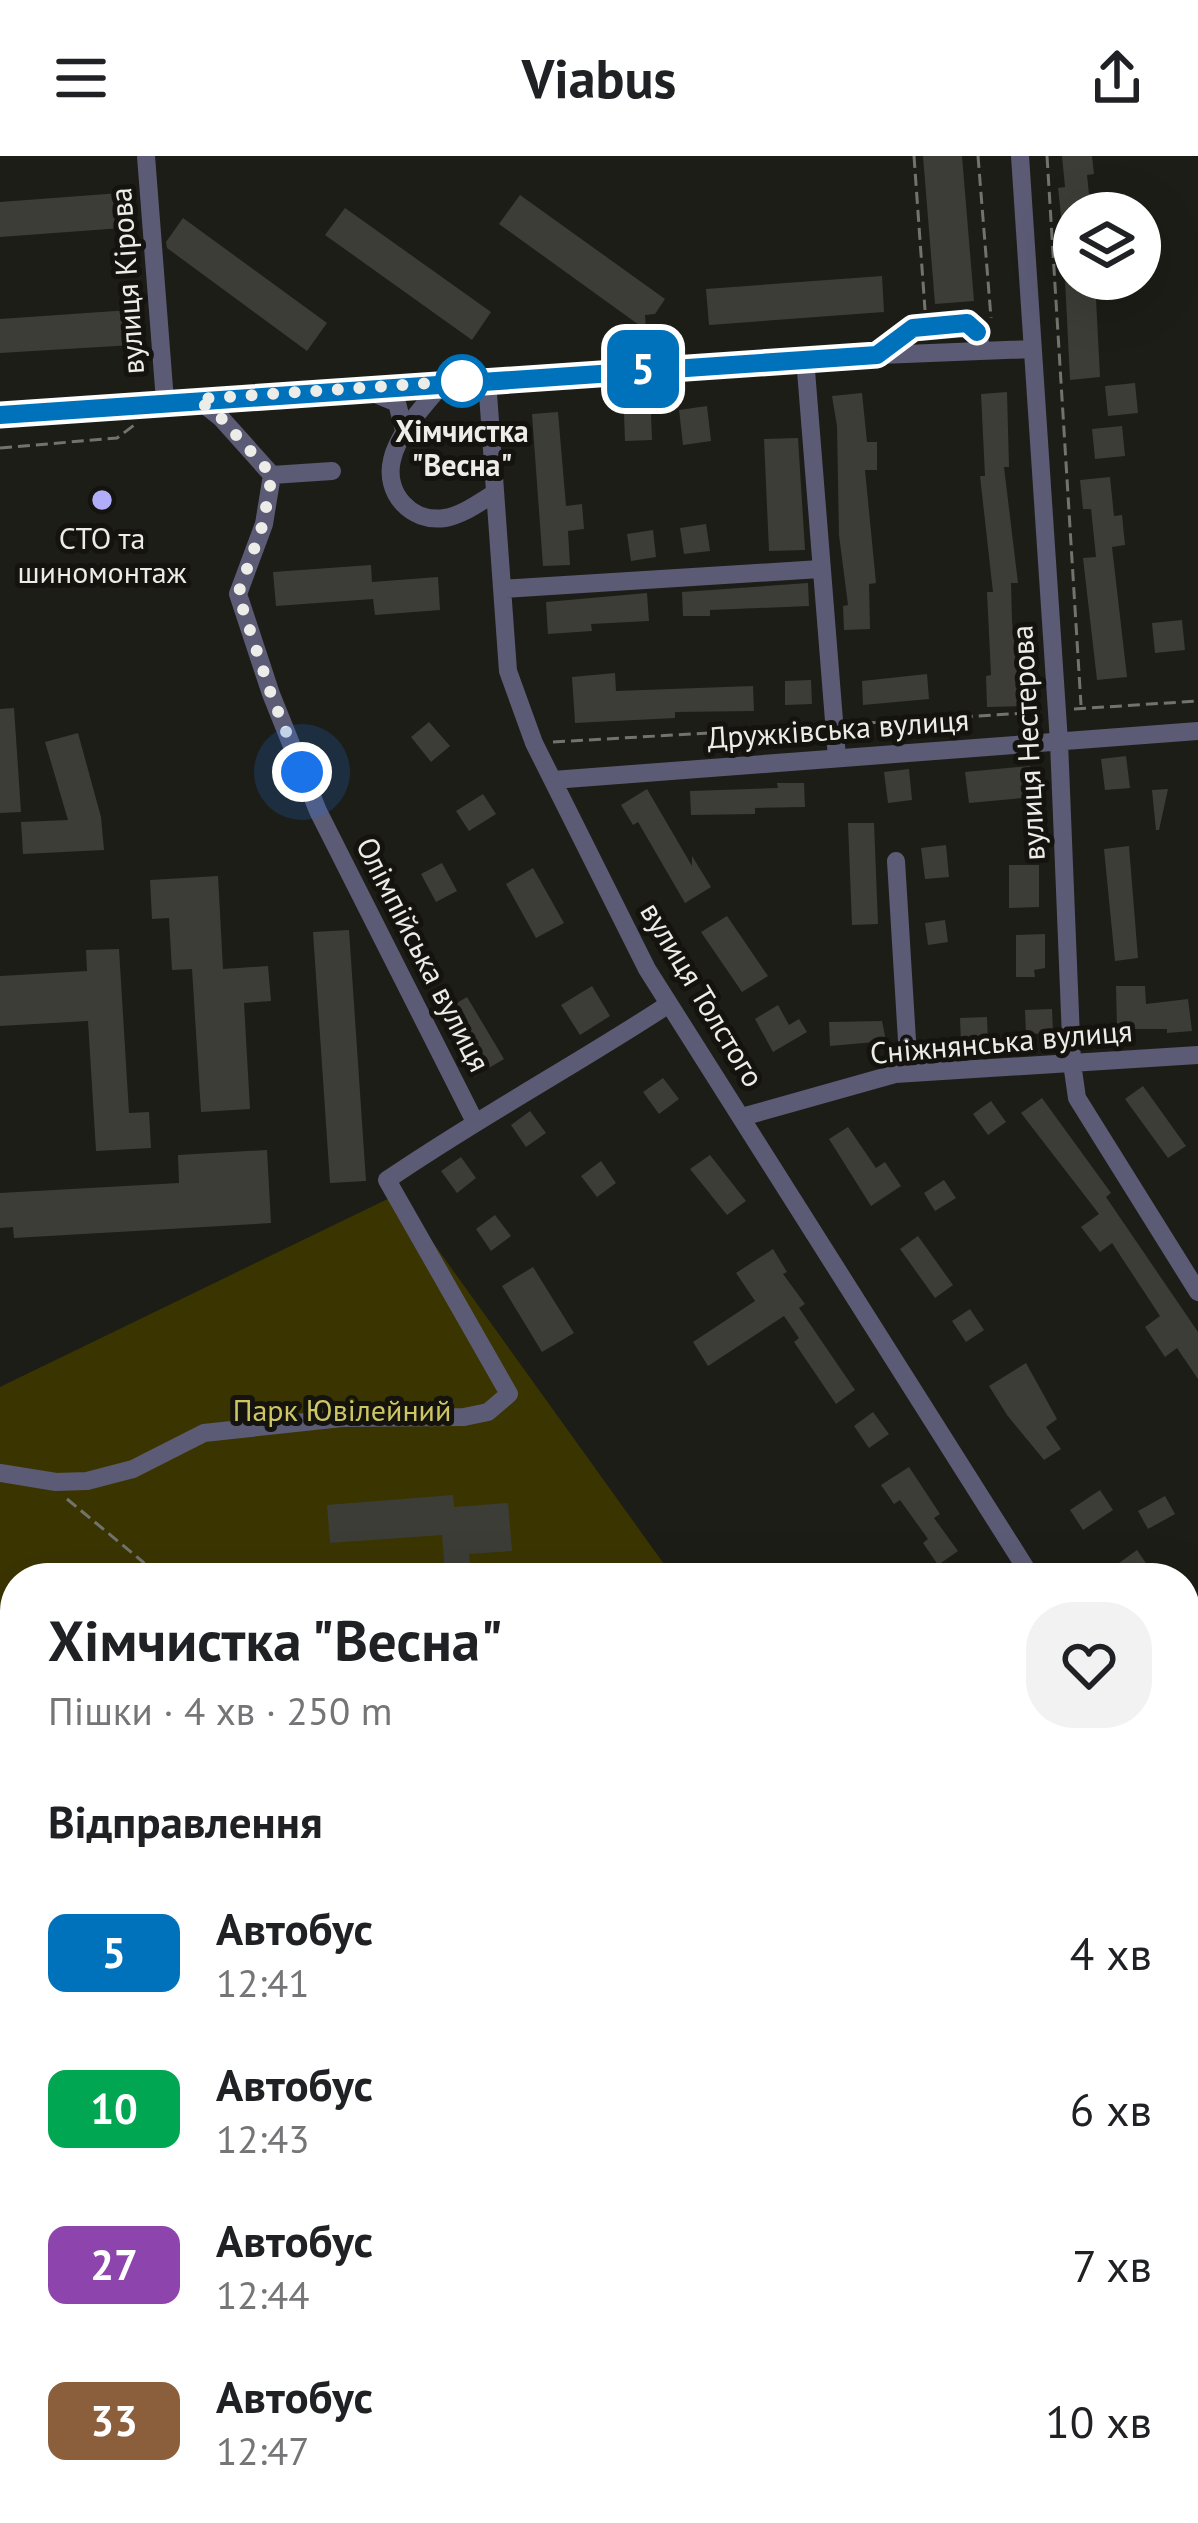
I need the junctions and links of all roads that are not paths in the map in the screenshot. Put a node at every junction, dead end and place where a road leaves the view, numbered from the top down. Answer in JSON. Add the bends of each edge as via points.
{"nodes":[{"id":1,"x":146,"y":156,"type":"edge"},
{"id":2,"x":1020,"y":156,"type":"edge"},
{"id":3,"x":1032,"y":349,"type":"junction"},
{"id":4,"x":987,"y":350,"type":"junction"},
{"id":5,"x":877,"y":355,"type":"junction"},
{"id":6,"x":805,"y":358,"type":"junction"},
{"id":7,"x":487,"y":380,"type":"junction"},
{"id":8,"x":442,"y":382,"type":"junction"},
{"id":9,"x":357,"y":388,"type":"junction"},
{"id":10,"x":197,"y":399,"type":"junction"},
{"id":11,"x":165,"y":401,"type":"junction"},
{"id":12,"x":0,"y":415,"type":"edge"},
{"id":13,"x":405,"y":434,"type":"junction"},
{"id":14,"x":332,"y":471,"type":"dead end"},
{"id":15,"x":272,"y":475,"type":"junction"},
{"id":16,"x":495,"y":493,"type":"junction"},
{"id":17,"x":820,"y":569,"type":"junction"},
{"id":18,"x":502,"y":589,"type":"junction"},
{"id":19,"x":1198,"y":731,"type":"edge"},
{"id":20,"x":1059,"y":742,"type":"junction"},
{"id":21,"x":837,"y":758,"type":"junction"},
{"id":22,"x":554,"y":779,"type":"junction"},
{"id":23,"x":896,"y":861,"type":"dead end"},
{"id":24,"x":669,"y":1004,"type":"junction"},
{"id":25,"x":1198,"y":1055,"type":"edge"},
{"id":26,"x":1072,"y":1064,"type":"junction"},
{"id":27,"x":909,"y":1073,"type":"junction"},
{"id":28,"x":742,"y":1117,"type":"junction"},
{"id":29,"x":475,"y":1120,"type":"junction"},
{"id":30,"x":1198,"y":1292,"type":"edge"},
{"id":31,"x":0,"y":1473,"type":"edge"},
{"id":32,"x":1023,"y":1563,"type":"edge"}],
"edges":[{"from":1,"to":11,"type":"street","name":"вулиця Кірова"},
{"from":2,"to":3,"type":"street","name":"вулиця Нестерова"},
{"from":3,"to":4,"type":"street"},
{"from":3,"to":20,"type":"street","name":"вулиця Нестерова"},
{"from":4,"to":5,"type":"street"},
{"from":4,"to":5,"type":"street","via":[[967,323],[927,325]]},
{"from":5,"to":6,"type":"street"},
{"from":6,"to":7,"type":"street"},
{"from":6,"to":17,"type":"street"},
{"from":7,"to":8,"type":"street"},
{"from":7,"to":16,"type":"street","name":"вулиця Толстого"},
{"from":8,"to":9,"type":"street"},
{"from":8,"to":13,"type":"street"},
{"from":9,"to":10,"type":"street"},
{"from":9,"to":13,"type":"street","via":[[397,403]]},
{"from":10,"to":11,"type":"street"},
{"from":10,"to":15,"type":"street"},
{"from":11,"to":12,"type":"street"},
{"from":13,"to":16,"type":"street","via":[[390,484],[413,511],[442,518]]},
{"from":14,"to":15,"type":"street"},
{"from":15,"to":29,"type":"street","name":"Олімпійська вулиця","via":[[238,594],[318,811]]},
{"from":16,"to":18,"type":"street","name":"вулиця Толстого"},
{"from":17,"to":18,"type":"street"},
{"from":17,"to":21,"type":"street"},
{"from":18,"to":22,"type":"street","name":"вулиця Толстого","via":[[508,671]]},
{"from":19,"to":20,"type":"street","name":"Дружківська вулиця"},
{"from":20,"to":21,"type":"street","name":"Дружківська вулиця"},
{"from":20,"to":26,"type":"street","name":"вулиця Нестерова"},
{"from":21,"to":22,"type":"street","name":"Дружківська вулиця"},
{"from":22,"to":24,"type":"street","name":"вулиця Толстого"},
{"from":23,"to":27,"type":"street"},
{"from":24,"to":28,"type":"street","name":"вулиця Толстого"},
{"from":24,"to":29,"type":"street","name":"Олімпійська вулиця"},
{"from":25,"to":26,"type":"street","name":"Сніжнянська вулиця"},
{"from":26,"to":27,"type":"street","name":"Сніжнянська вулиця"},
{"from":26,"to":30,"type":"street","name":"вулиця Нестерова","via":[[1077,1097]]},
{"from":27,"to":28,"type":"street","name":"Сніжнянська вулиця"},
{"from":28,"to":32,"type":"street","name":"вулиця Толстого"},
{"from":29,"to":31,"type":"street","name":"Олімпійська вулиця","via":[[387,1180],[509,1394],[488,1412],[204,1433],[87,1481]]}]}
